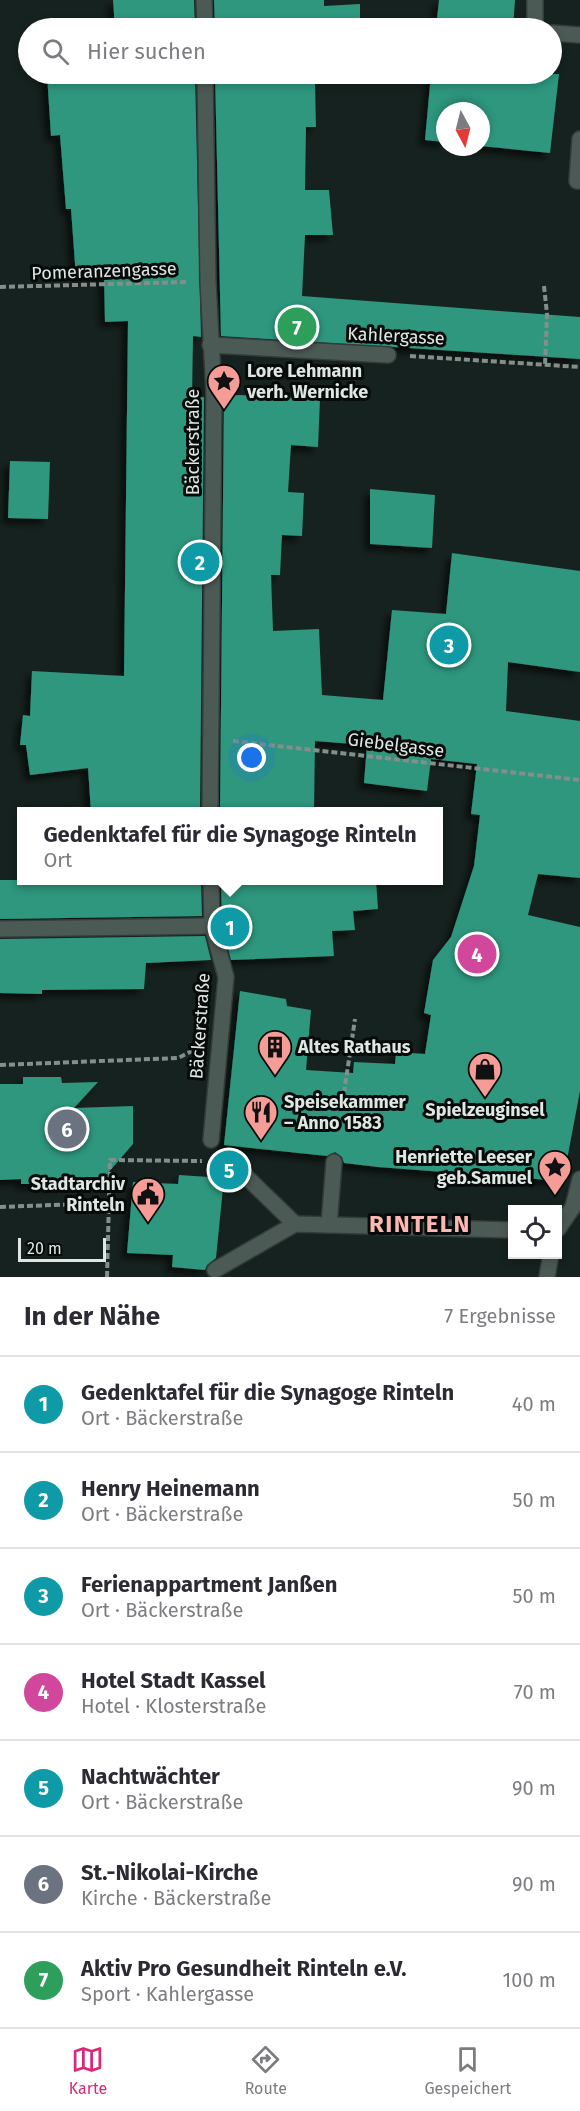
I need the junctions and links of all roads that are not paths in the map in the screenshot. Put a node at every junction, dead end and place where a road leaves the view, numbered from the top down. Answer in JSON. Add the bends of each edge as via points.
{"nodes":[{"id":1,"x":204,"y":0,"type":"edge"},
{"id":2,"x":536,"y":0,"type":"edge"},
{"id":3,"x":205,"y":18,"type":"edge"},
{"id":4,"x":535,"y":18,"type":"edge"},
{"id":5,"x":562,"y":34,"type":"edge"},
{"id":6,"x":580,"y":35,"type":"edge"},
{"id":7,"x":205,"y":84,"type":"edge"},
{"id":8,"x":580,"y":139,"type":"edge"},
{"id":9,"x":580,"y":181,"type":"edge"},
{"id":10,"x":210,"y":345,"type":"junction"},
{"id":11,"x":388,"y":355,"type":"road end"},
{"id":12,"x":210,"y":807,"type":"edge"},
{"id":13,"x":211,"y":885,"type":"edge"},
{"id":14,"x":212,"y":926,"type":"junction"},
{"id":15,"x":0,"y":928,"type":"edge"},
{"id":16,"x":211,"y":1140,"type":"dead end"},
{"id":17,"x":231,"y":1162,"type":"dead end"},
{"id":18,"x":334,"y":1162,"type":"dead end"},
{"id":19,"x":580,"y":1179,"type":"edge"},
{"id":20,"x":562,"y":1223,"type":"edge"},
{"id":21,"x":294,"y":1224,"type":"junction"},
{"id":22,"x":329,"y":1226,"type":"junction"},
{"id":23,"x":508,"y":1230,"type":"edge"},
{"id":24,"x":550,"y":1259,"type":"edge"},
{"id":25,"x":215,"y":1270,"type":"dead end"},
{"id":26,"x":547,"y":1277,"type":"edge"}],
"edges":[{"from":1,"to":3,"type":"street"},
{"from":2,"to":4,"type":"street"},
{"from":5,"to":6,"type":"street"},
{"from":7,"to":10,"type":"street","name":"Bäckerstraße"},
{"from":8,"to":9,"type":"street"},
{"from":10,"to":11,"type":"street","name":"Kahlergasse"},
{"from":10,"to":12,"type":"street","name":"Bäckerstraße","via":[[214,394]]},
{"from":13,"to":14,"type":"street","name":"Bäckerstraße"},
{"from":14,"to":15,"type":"street"},
{"from":14,"to":16,"type":"street","name":"Bäckerstraße","via":[[226,977]]},
{"from":17,"to":21,"type":"street"},
{"from":18,"to":22,"type":"street"},
{"from":19,"to":20,"type":"street","via":[[573,1207]]},
{"from":21,"to":22,"type":"street"},
{"from":21,"to":25,"type":"street"},
{"from":22,"to":23,"type":"street"},
{"from":24,"to":26,"type":"street"}]}
